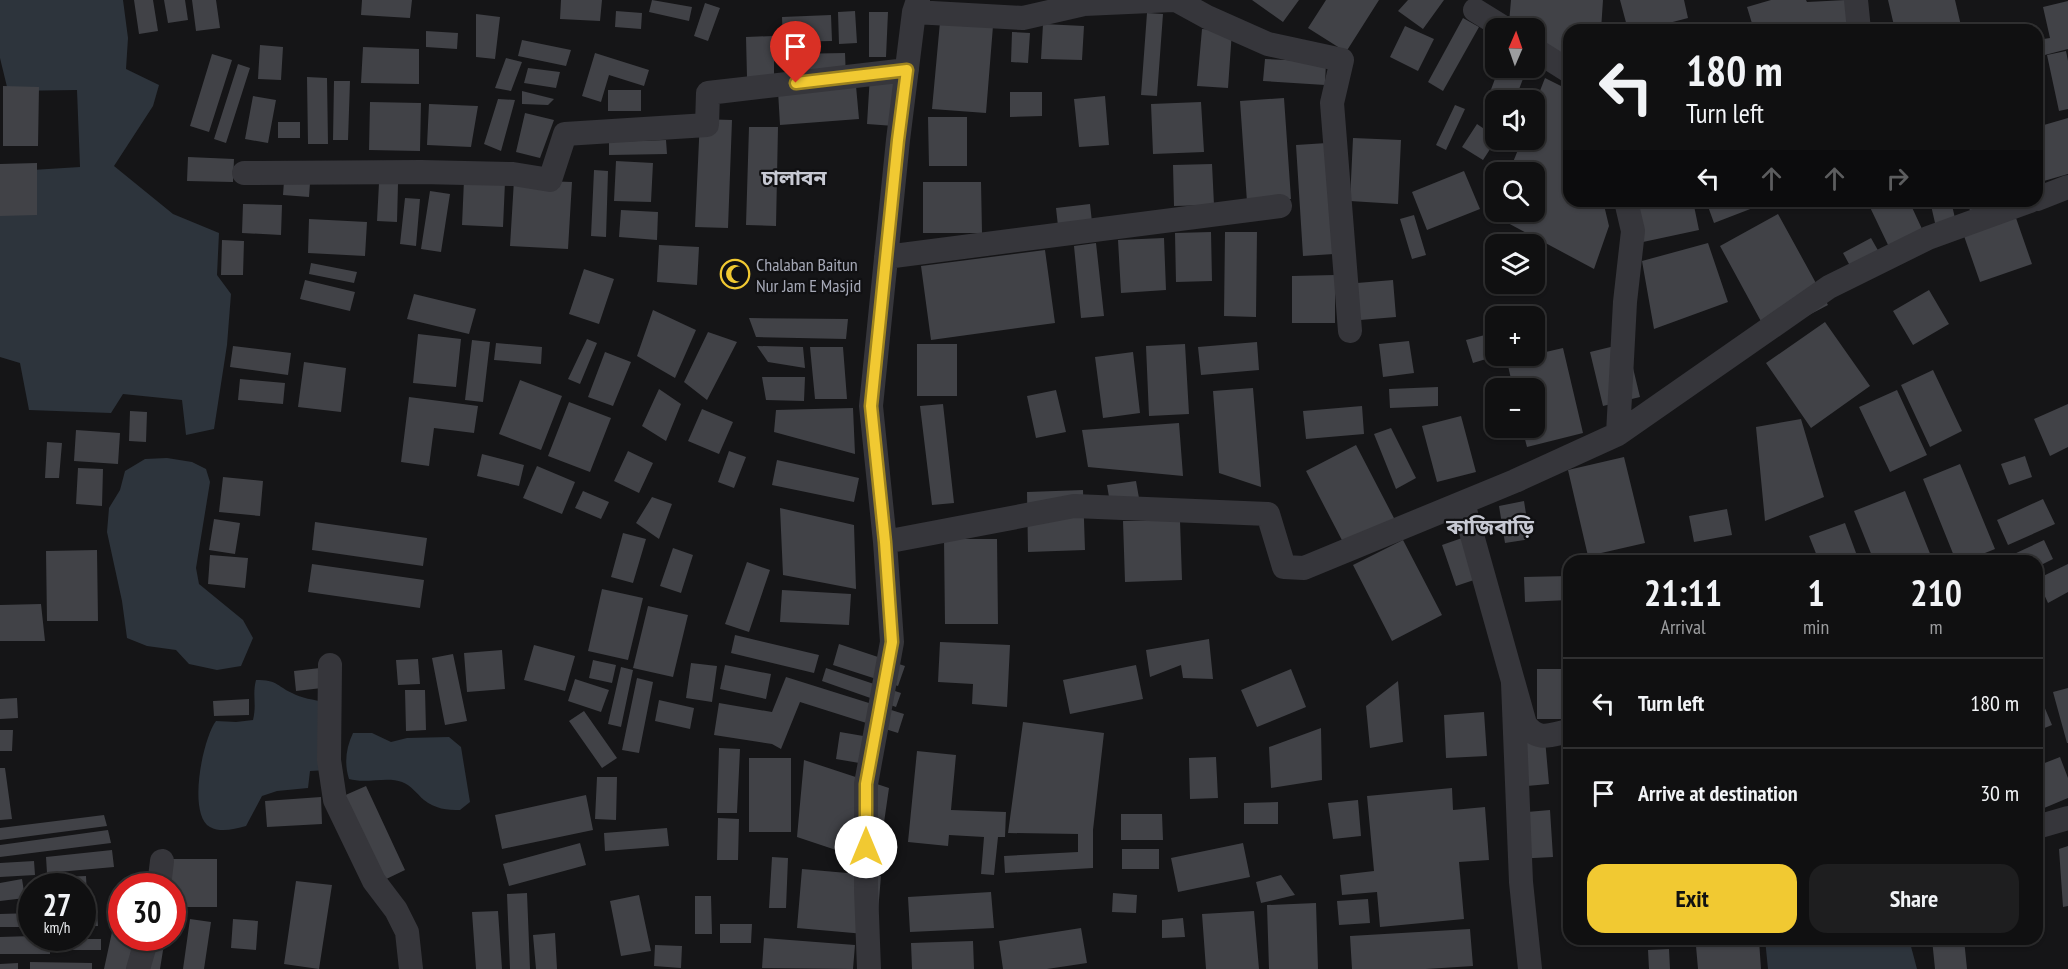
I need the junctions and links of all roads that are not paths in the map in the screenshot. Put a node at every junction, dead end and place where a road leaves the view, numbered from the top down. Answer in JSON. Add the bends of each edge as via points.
{"nodes":[{"id":1,"x":1175,"y":0,"type":"edge"},
{"id":2,"x":1856,"y":0,"type":"edge"},
{"id":3,"x":916,"y":6,"type":"edge"},
{"id":4,"x":1475,"y":10,"type":"dead end"},
{"id":5,"x":1488,"y":18,"type":"edge"},
{"id":6,"x":1858,"y":24,"type":"edge"},
{"id":7,"x":1545,"y":56,"type":"edge"},
{"id":8,"x":1563,"y":67,"type":"edge"},
{"id":9,"x":907,"y":70,"type":"junction"},
{"id":10,"x":244,"y":173,"type":"dead end"},
{"id":11,"x":2068,"y":188,"type":"edge"},
{"id":12,"x":2043,"y":197,"type":"edge"},
{"id":13,"x":1280,"y":206,"type":"dead end"},
{"id":14,"x":1627,"y":207,"type":"edge"},
{"id":15,"x":2013,"y":207,"type":"edge"},
{"id":16,"x":886,"y":257,"type":"junction"},
{"id":17,"x":1350,"y":331,"type":"dead end"},
{"id":18,"x":1618,"y":434,"type":"junction"},
{"id":19,"x":1463,"y":503,"type":"junction"},
{"id":20,"x":885,"y":542,"type":"junction"},
{"id":21,"x":330,"y":665,"type":"dead end"},
{"id":22,"x":1513,"y":683,"type":"junction"},
{"id":23,"x":1563,"y":731,"type":"edge"},
{"id":24,"x":2068,"y":818,"type":"edge"},
{"id":25,"x":2043,"y":825,"type":"edge"},
{"id":26,"x":162,"y":861,"type":"dead end"},
{"id":27,"x":161,"y":873,"type":"edge"},
{"id":28,"x":143,"y":951,"type":"edge"},
{"id":29,"x":138,"y":969,"type":"edge"},
{"id":30,"x":411,"y":969,"type":"edge"},
{"id":31,"x":869,"y":969,"type":"edge"},
{"id":32,"x":1530,"y":969,"type":"edge"}],
"edges":[{"from":1,"to":3,"type":"street","via":[[1084,4],[1023,18]]},
{"from":1,"to":17,"type":"street","via":[[1268,44],[1342,60],[1332,103]]},
{"from":2,"to":6,"type":"street"},
{"from":3,"to":9,"type":"street"},
{"from":4,"to":5,"type":"street"},
{"from":7,"to":8,"type":"street"},
{"from":9,"to":10,"type":"street","via":[[708,93],[707,125],[565,134],[550,180],[513,174]]},
{"from":9,"to":16,"type":"street"},
{"from":11,"to":12,"type":"street"},
{"from":13,"to":16,"type":"street"},
{"from":14,"to":18,"type":"street","via":[[1633,231]]},
{"from":15,"to":18,"type":"street","via":[[1928,237],[1829,287]]},
{"from":16,"to":20,"type":"street","via":[[871,406]]},
{"from":18,"to":19,"type":"street"},
{"from":19,"to":20,"type":"street","via":[[1304,568],[1284,567],[1268,514],[1074,506]]},
{"from":19,"to":22,"type":"street"},
{"from":20,"to":31,"type":"street","via":[[892,642],[866,784]]},
{"from":21,"to":30,"type":"street","via":[[329,760],[335,800],[374,881],[407,932]]},
{"from":22,"to":23,"type":"street","via":[[1525,724],[1532,733],[1542,736]]},
{"from":22,"to":32,"type":"street","via":[[1521,882]]},
{"from":24,"to":25,"type":"street"},
{"from":26,"to":27,"type":"street"},
{"from":28,"to":29,"type":"street"}]}
